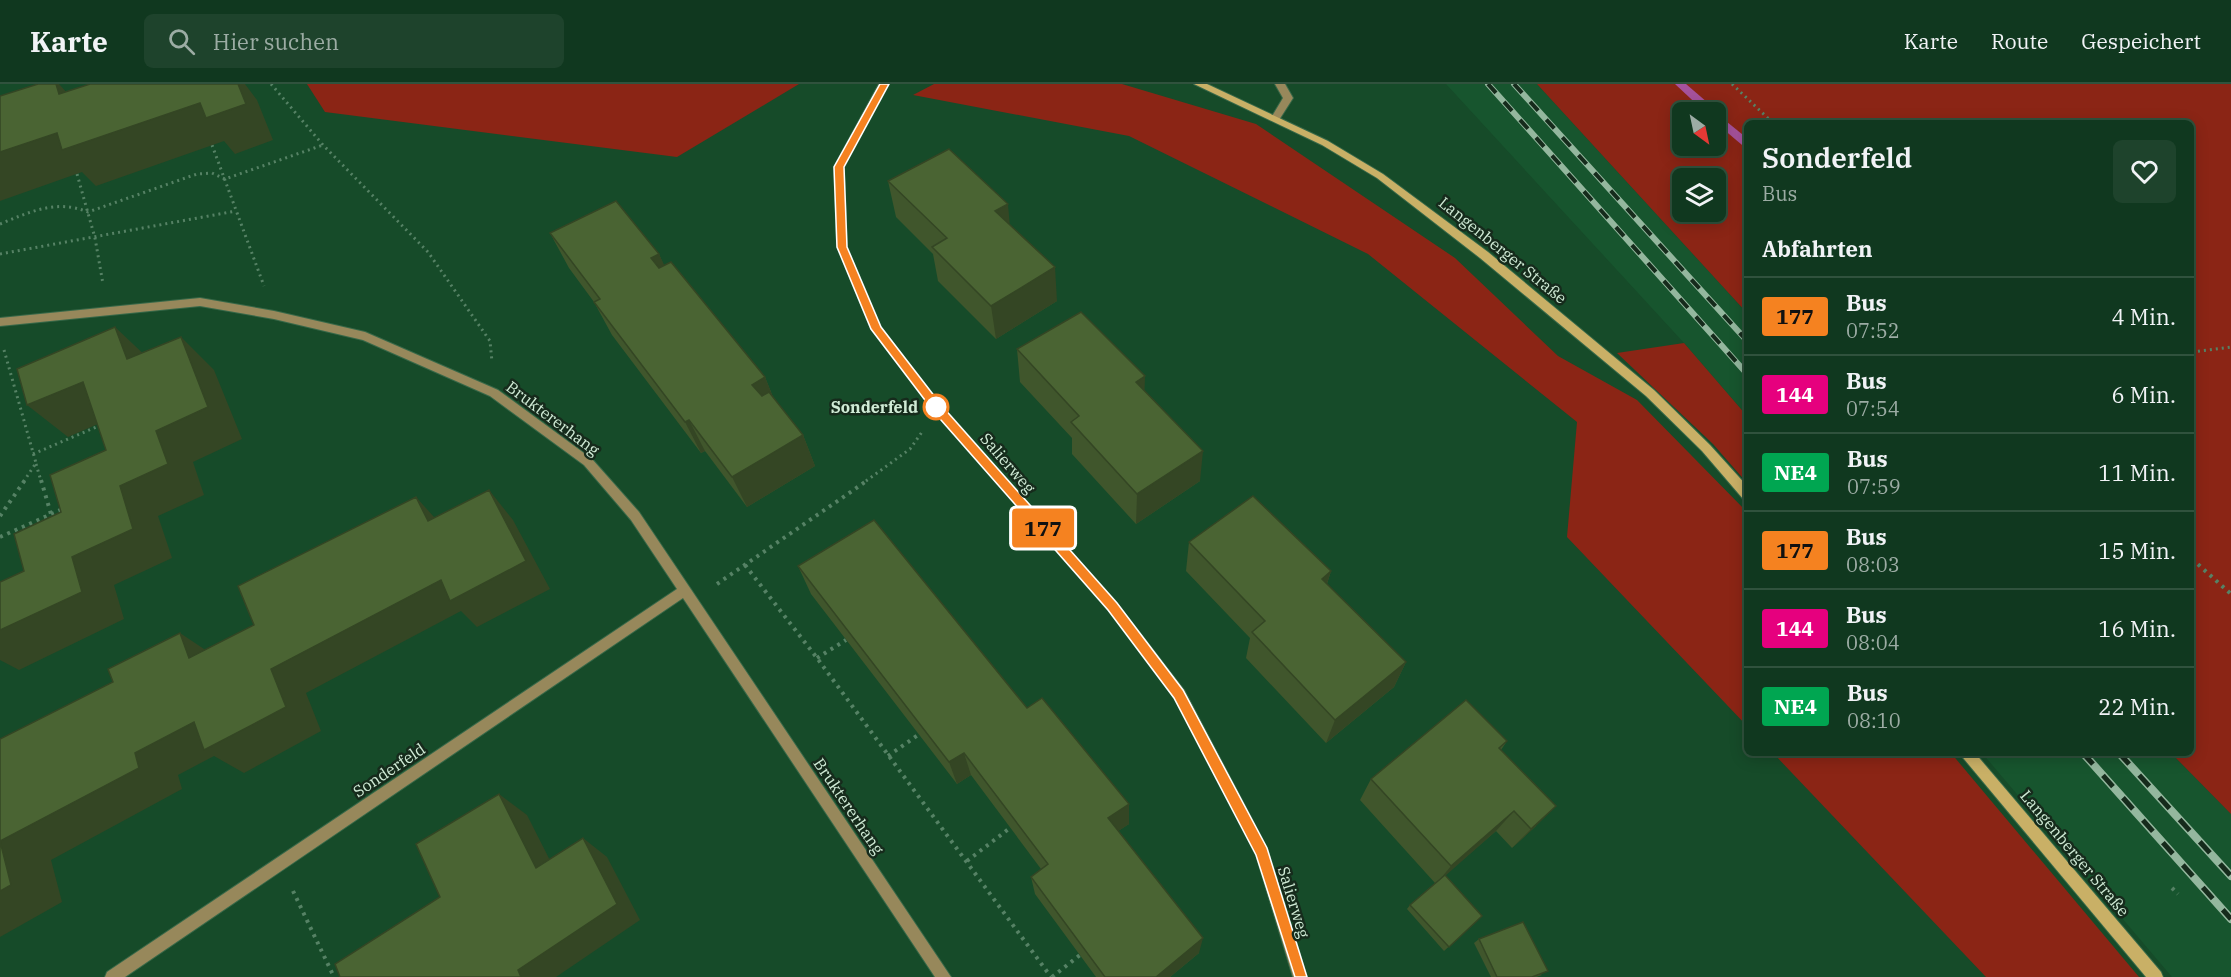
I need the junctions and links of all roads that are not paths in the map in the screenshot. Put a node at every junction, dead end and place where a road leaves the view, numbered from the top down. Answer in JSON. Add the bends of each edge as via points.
{"nodes":[{"id":1,"x":884,"y":84,"type":"edge"},
{"id":2,"x":1199,"y":84,"type":"edge"},
{"id":3,"x":1280,"y":84,"type":"edge"},
{"id":4,"x":1276,"y":118,"type":"junction"},
{"id":5,"x":0,"y":322,"type":"edge"},
{"id":6,"x":1744,"y":491,"type":"edge"},
{"id":7,"x":688,"y":596,"type":"junction"},
{"id":8,"x":1969,"y":756,"type":"edge"},
{"id":9,"x":112,"y":977,"type":"edge"},
{"id":10,"x":944,"y":977,"type":"edge"},
{"id":11,"x":1300,"y":977,"type":"edge"},
{"id":12,"x":2156,"y":977,"type":"edge"}],
"edges":[{"from":1,"to":11,"type":"street","name":"Salierweg","via":[[839,167],[842,247],[876,329],[938,409],[1112,606],[1179,694],[1262,853]]},
{"from":2,"to":4,"type":"main road","name":"Langenberger Straße"},
{"from":3,"to":4,"type":"street","via":[[1288,98]]},
{"from":4,"to":6,"type":"main road","name":"Langenberger Straße","via":[[1380,176],[1484,255],[1650,393]]},
{"from":5,"to":7,"type":"street","name":"Bruktererhang","via":[[200,303],[365,336],[494,393],[588,462],[635,516]]},
{"from":7,"to":9,"type":"street","name":"Sonderfeld"},
{"from":7,"to":10,"type":"street","name":"Bruktererhang"},
{"from":8,"to":12,"type":"main road","name":"Langenberger Straße"}]}
